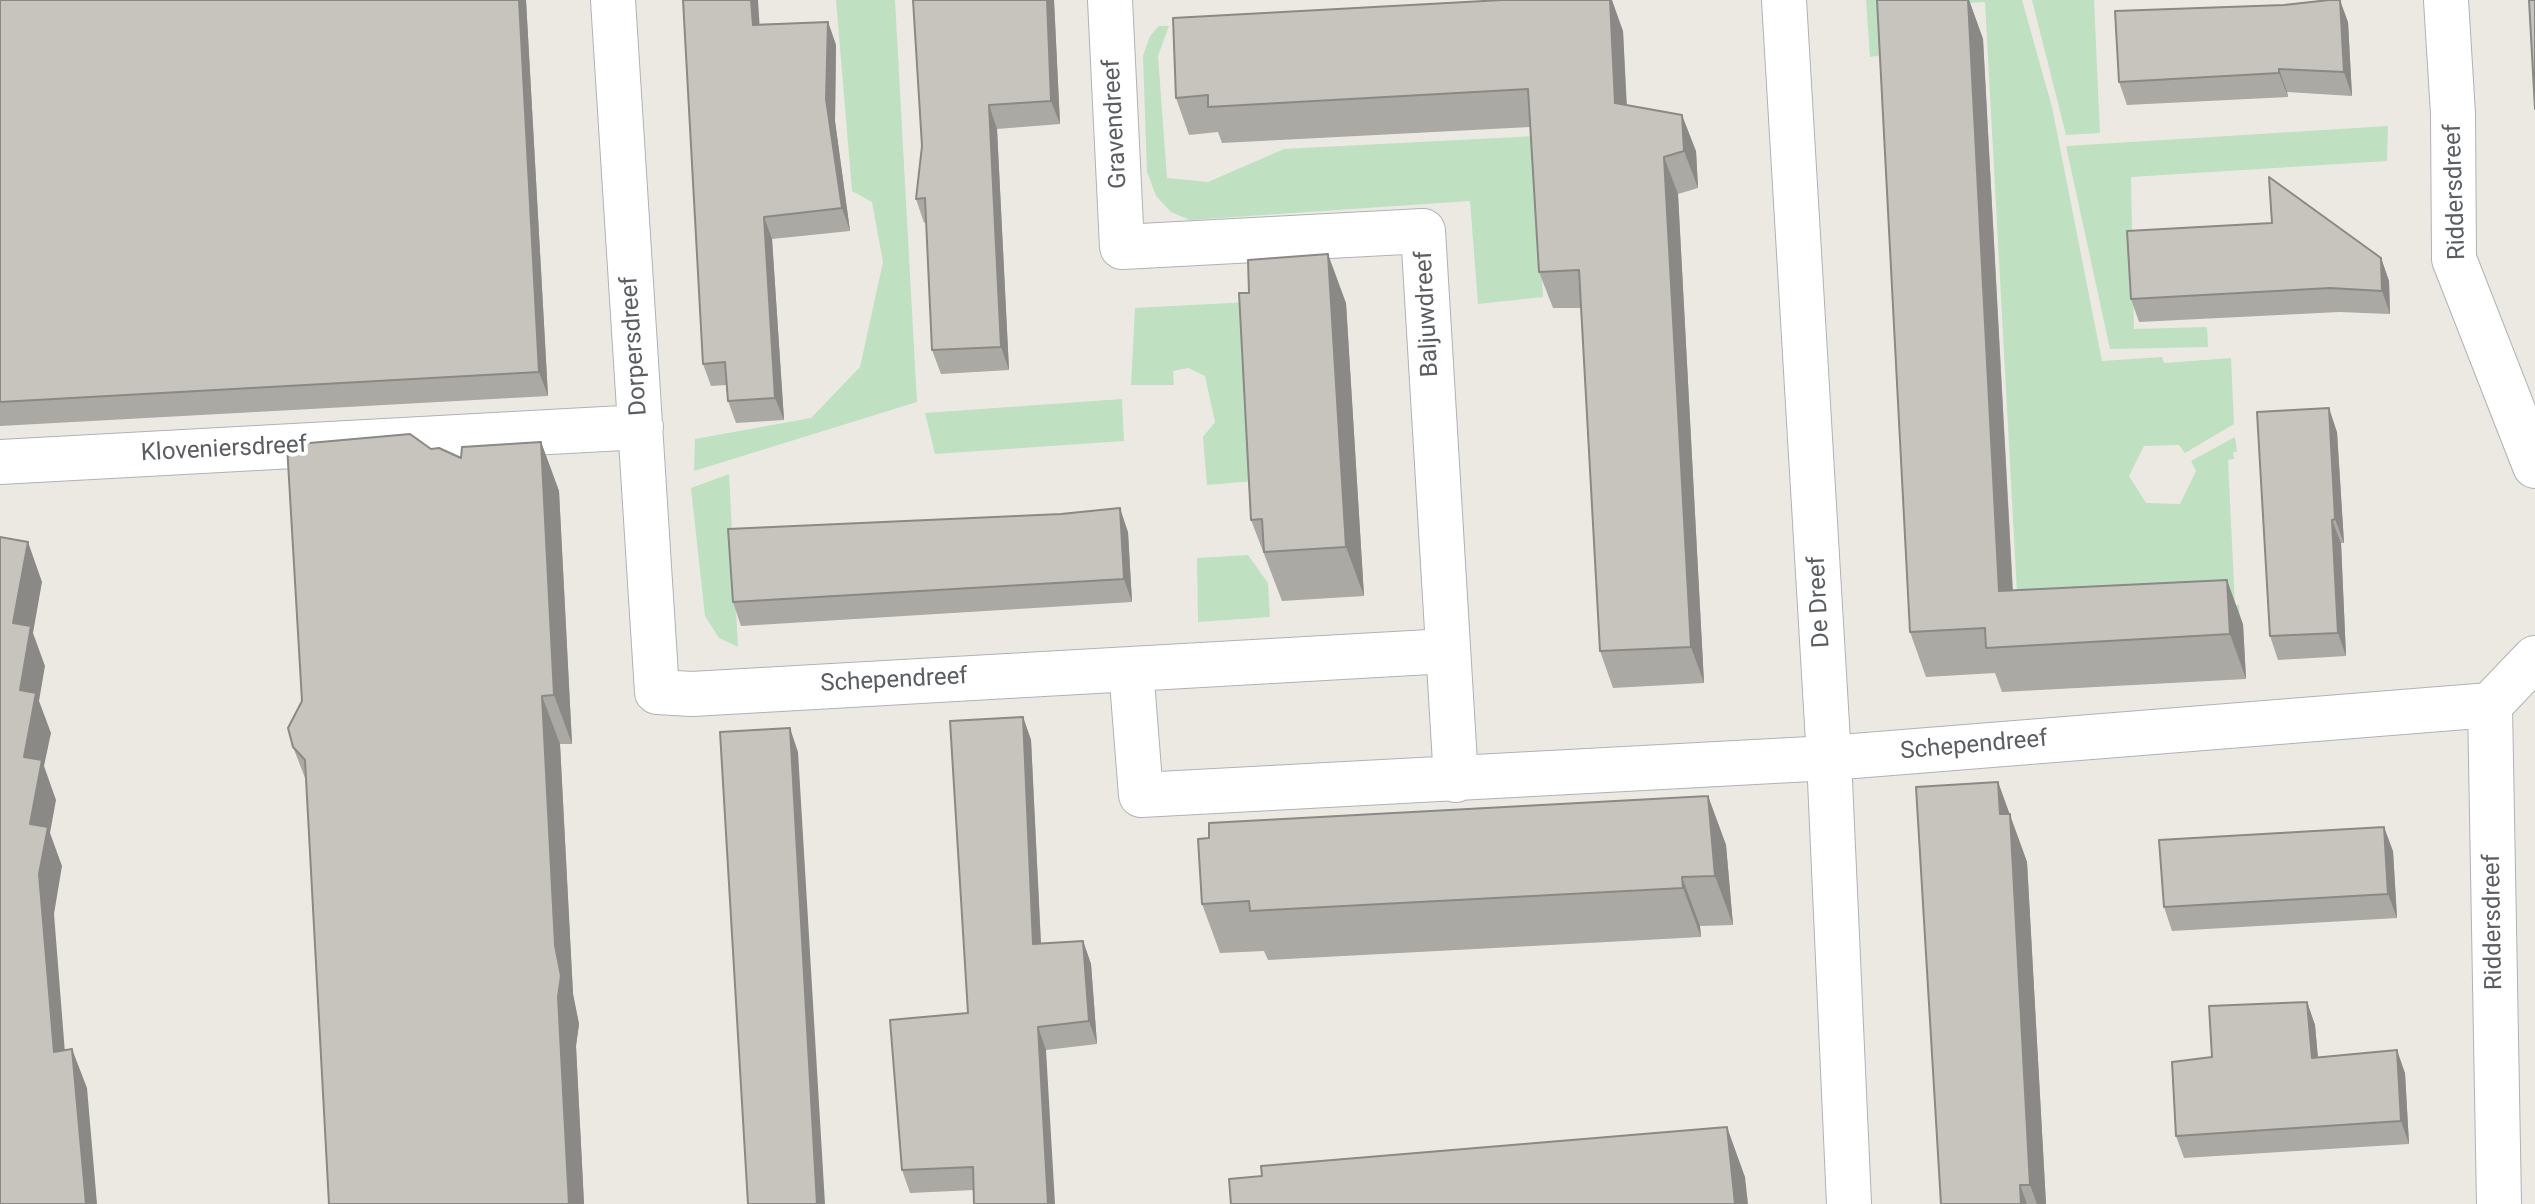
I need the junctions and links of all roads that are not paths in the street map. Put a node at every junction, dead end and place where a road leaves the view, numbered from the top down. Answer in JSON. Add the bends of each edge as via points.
{"nodes":[{"id":1,"x":613,"y":0,"type":"edge"},
{"id":2,"x":1110,"y":0,"type":"edge"},
{"id":3,"x":1784,"y":0,"type":"edge"},
{"id":4,"x":2446,"y":0,"type":"edge"},
{"id":5,"x":1122,"y":247,"type":"joint"},
{"id":6,"x":641,"y":427,"type":"junction"},
{"id":7,"x":0,"y":462,"type":"edge"},
{"id":8,"x":2535,"y":466,"type":"edge"},
{"id":9,"x":1447,"y":651,"type":"junction"},
{"id":10,"x":2535,"y":658,"type":"edge"},
{"id":11,"x":1131,"y":669,"type":"junction"},
{"id":12,"x":657,"y":692,"type":"joint"},
{"id":13,"x":2490,"y":705,"type":"junction"},
{"id":14,"x":1829,"y":758,"type":"junction"},
{"id":15,"x":1456,"y":780,"type":"junction"},
{"id":16,"x":1849,"y":1204,"type":"edge"},
{"id":17,"x":2499,"y":1204,"type":"edge"}],
"edges":[{"from":1,"to":6,"type":"street","name":"Dorpersdreef"},
{"from":2,"to":5,"type":"street","name":"Gravendreef"},
{"from":3,"to":14,"type":"street","name":"De Dreef"},
{"from":4,"to":8,"type":"street","name":"Riddersdreef","via":[[2454,259]]},
{"from":5,"to":9,"type":"street","name":"Baljuwdreef","via":[[1423,231]]},
{"from":6,"to":7,"type":"street","name":"Kloveniersdreef"},
{"from":6,"to":12,"type":"street","name":"Dorpersdreef"},
{"from":9,"to":11,"type":"street","name":"Schependreef"},
{"from":9,"to":15,"type":"street"},
{"from":10,"to":13,"type":"street"},
{"from":11,"to":12,"type":"street","name":"Schependreef"},
{"from":11,"to":15,"type":"street","name":"Schependreef","via":[[1141,795]]},
{"from":13,"to":14,"type":"street","name":"Schependreef"},
{"from":13,"to":17,"type":"street","name":"Riddersdreef"},
{"from":14,"to":15,"type":"street","name":"Schependreef"},
{"from":14,"to":16,"type":"street","name":"De Dreef"}]}
